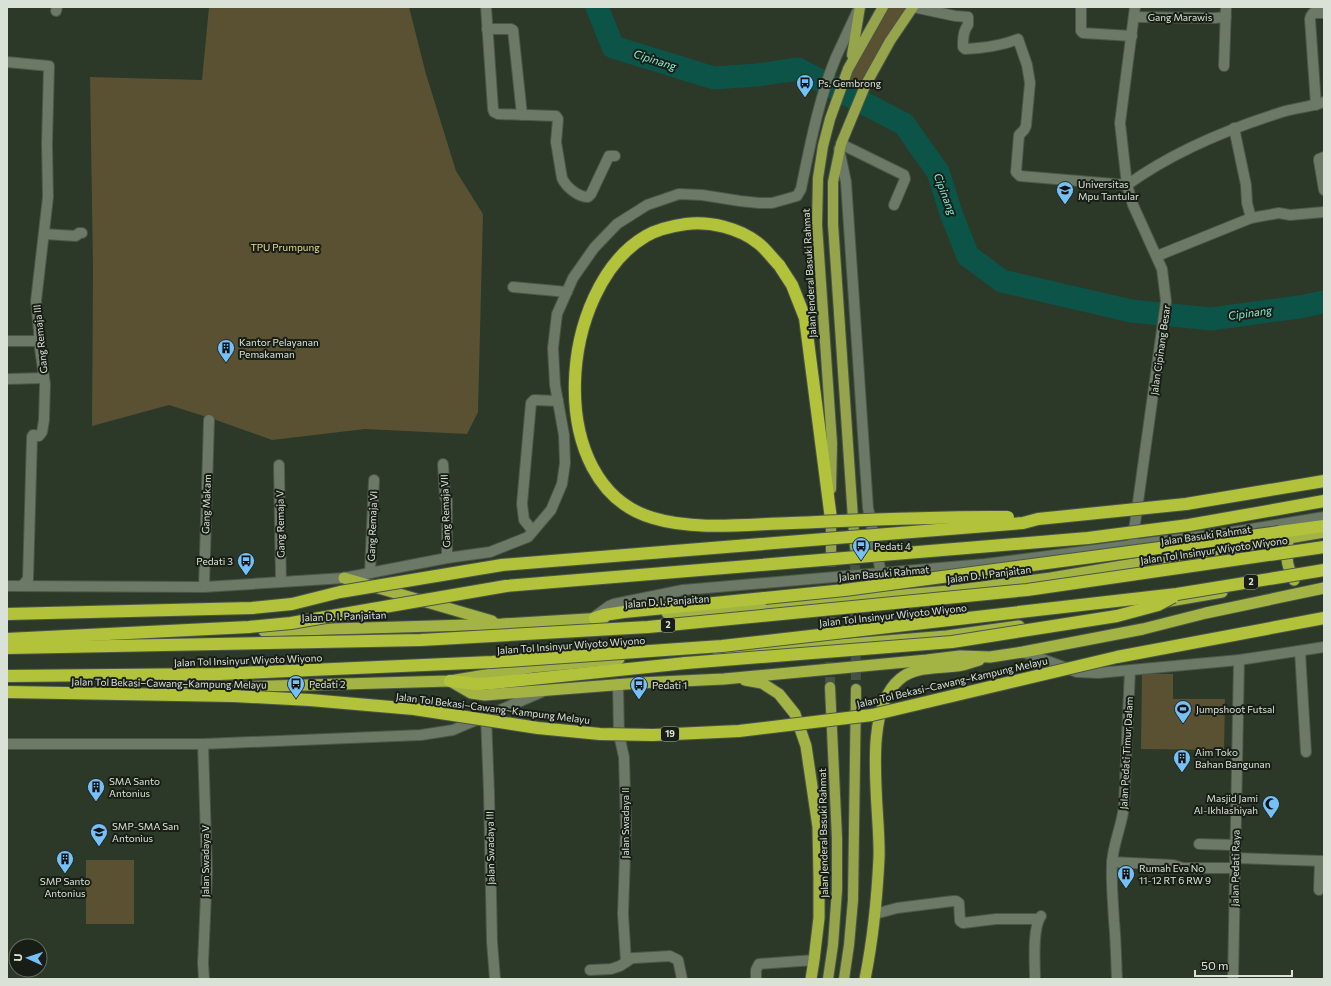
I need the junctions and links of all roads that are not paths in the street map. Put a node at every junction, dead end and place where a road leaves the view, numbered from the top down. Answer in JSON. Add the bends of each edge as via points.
{"nodes":[{"id":1,"x":486,"y":7,"type":"edge"},
{"id":2,"x":860,"y":7,"type":"edge"},
{"id":3,"x":883,"y":7,"type":"edge"},
{"id":4,"x":913,"y":7,"type":"edge"},
{"id":5,"x":1081,"y":7,"type":"edge"},
{"id":6,"x":1135,"y":12,"type":"edge"},
{"id":7,"x":1226,"y":12,"type":"edge"},
{"id":8,"x":1324,"y":13,"type":"edge"},
{"id":9,"x":487,"y":29,"type":"junction"},
{"id":10,"x":1132,"y":36,"type":"junction"},
{"id":11,"x":7,"y":62,"type":"edge"},
{"id":12,"x":849,"y":66,"type":"junction"},
{"id":13,"x":1224,"y":66,"type":"dead end"},
{"id":14,"x":1320,"y":103,"type":"edge"},
{"id":15,"x":522,"y":115,"type":"junction"},
{"id":16,"x":1234,"y":128,"type":"junction"},
{"id":17,"x":840,"y":147,"type":"junction"},
{"id":18,"x":615,"y":156,"type":"dead end"},
{"id":19,"x":1324,"y":158,"type":"edge"},
{"id":20,"x":1127,"y":185,"type":"junction"},
{"id":21,"x":1324,"y":190,"type":"edge"},
{"id":22,"x":894,"y":205,"type":"dead end"},
{"id":23,"x":1324,"y":212,"type":"edge"},
{"id":24,"x":1251,"y":218,"type":"junction"},
{"id":25,"x":82,"y":233,"type":"dead end"},
{"id":26,"x":44,"y":234,"type":"junction"},
{"id":27,"x":1157,"y":256,"type":"junction"},
{"id":28,"x":513,"y":287,"type":"dead end"},
{"id":29,"x":567,"y":292,"type":"junction"},
{"id":30,"x":7,"y":341,"type":"edge"},
{"id":31,"x":39,"y":341,"type":"junction"},
{"id":32,"x":44,"y":378,"type":"junction"},
{"id":33,"x":7,"y":379,"type":"edge"},
{"id":34,"x":558,"y":401,"type":"junction"},
{"id":35,"x":209,"y":420,"type":"dead end"},
{"id":36,"x":443,"y":464,"type":"dead end"},
{"id":37,"x":279,"y":465,"type":"dead end"},
{"id":38,"x":374,"y":480,"type":"dead end"},
{"id":39,"x":1324,"y":481,"type":"edge"},
{"id":40,"x":1324,"y":501,"type":"edge"},
{"id":41,"x":1324,"y":517,"type":"edge"},
{"id":42,"x":831,"y":519,"type":"junction"},
{"id":43,"x":1038,"y":519,"type":"junction"},
{"id":44,"x":1324,"y":526,"type":"edge"},
{"id":45,"x":533,"y":531,"type":"junction"},
{"id":46,"x":1324,"y":532,"type":"edge"},
{"id":47,"x":1290,"y":538,"type":"junction"},
{"id":48,"x":1132,"y":544,"type":"junction"},
{"id":49,"x":1324,"y":547,"type":"edge"},
{"id":50,"x":855,"y":548,"type":"tunnel mouth"},
{"id":51,"x":831,"y":551,"type":"tunnel mouth"},
{"id":52,"x":447,"y":558,"type":"junction"},
{"id":53,"x":1324,"y":570,"type":"edge"},
{"id":54,"x":370,"y":573,"type":"junction"},
{"id":55,"x":881,"y":573,"type":"junction"},
{"id":56,"x":1324,"y":576,"type":"edge"},
{"id":57,"x":344,"y":578,"type":"junction"},
{"id":58,"x":1294,"y":580,"type":"junction"},
{"id":59,"x":281,"y":582,"type":"junction"},
{"id":60,"x":29,"y":584,"type":"junction"},
{"id":61,"x":7,"y":586,"type":"edge"},
{"id":62,"x":204,"y":587,"type":"junction"},
{"id":63,"x":1324,"y":588,"type":"edge"},
{"id":64,"x":1177,"y":594,"type":"junction"},
{"id":65,"x":7,"y":614,"type":"edge"},
{"id":66,"x":593,"y":618,"type":"junction"},
{"id":67,"x":1324,"y":618,"type":"edge"},
{"id":68,"x":502,"y":624,"type":"junction"},
{"id":69,"x":7,"y":634,"type":"edge"},
{"id":70,"x":7,"y":639,"type":"edge"},
{"id":71,"x":1324,"y":647,"type":"edge"},
{"id":72,"x":7,"y":648,"type":"edge"},
{"id":73,"x":1300,"y":651,"type":"junction"},
{"id":74,"x":1023,"y":652,"type":"junction"},
{"id":75,"x":990,"y":657,"type":"junction"},
{"id":76,"x":1239,"y":660,"type":"junction"},
{"id":77,"x":1130,"y":670,"type":"junction"},
{"id":78,"x":7,"y":676,"type":"edge"},
{"id":79,"x":733,"y":678,"type":"junction"},
{"id":80,"x":450,"y":681,"type":"junction"},
{"id":81,"x":618,"y":684,"type":"junction"},
{"id":82,"x":830,"y":687,"type":"tunnel mouth"},
{"id":83,"x":548,"y":689,"type":"junction"},
{"id":84,"x":856,"y":689,"type":"tunnel mouth"},
{"id":85,"x":7,"y":691,"type":"edge"},
{"id":86,"x":486,"y":716,"type":"junction"},
{"id":87,"x":7,"y":744,"type":"edge"},
{"id":88,"x":203,"y":744,"type":"junction"},
{"id":89,"x":1306,"y":752,"type":"dead end"},
{"id":90,"x":1199,"y":844,"type":"dead end"},
{"id":91,"x":1235,"y":844,"type":"junction"},
{"id":92,"x":1322,"y":860,"type":"edge"},
{"id":93,"x":1112,"y":862,"type":"junction"},
{"id":94,"x":1235,"y":863,"type":"junction"},
{"id":95,"x":1319,"y":890,"type":"dead end"},
{"id":96,"x":875,"y":914,"type":"junction"},
{"id":97,"x":814,"y":960,"type":"junction"},
{"id":98,"x":626,"y":962,"type":"junction"},
{"id":99,"x":590,"y":970,"type":"dead end"},
{"id":100,"x":204,"y":979,"type":"edge"},
{"id":101,"x":495,"y":979,"type":"edge"},
{"id":102,"x":682,"y":979,"type":"edge"},
{"id":103,"x":756,"y":979,"type":"edge"},
{"id":104,"x":811,"y":979,"type":"edge"},
{"id":105,"x":828,"y":979,"type":"edge"},
{"id":106,"x":844,"y":979,"type":"edge"},
{"id":107,"x":864,"y":979,"type":"edge"},
{"id":108,"x":1035,"y":979,"type":"edge"},
{"id":109,"x":1117,"y":979,"type":"edge"},
{"id":110,"x":1233,"y":979,"type":"edge"}],
"edges":[{"from":1,"to":9,"type":"street"},
{"from":2,"to":12,"type":"main road"},
{"from":2,"to":29,"type":"street","via":[[836,58],[819,110],[801,189],[797,196],[772,203],[758,203],[679,194],[647,206],[617,224],[594,248],[573,278]]},
{"from":3,"to":12,"type":"main road","name":"Jalan Jenderal Basuki Rahmat"},
{"from":4,"to":17,"type":"main road","via":[[890,41],[865,86]]},
{"from":4,"to":20,"type":"street","via":[[968,17],[968,25],[963,36],[965,49],[986,48],[1018,39],[1030,83],[1026,126],[1019,135],[1016,172],[1020,176]]},
{"from":5,"to":10,"type":"street","via":[[1083,33]]},
{"from":6,"to":7,"type":"street","name":"Gang Marawis","via":[[1215,18]]},
{"from":6,"to":10,"type":"street","name":"Jalan Cipinang Besar"},
{"from":7,"to":13,"type":"street"},
{"from":8,"to":14,"type":"street","via":[[1314,13],[1310,19]]},
{"from":9,"to":15,"type":"street","via":[[513,30]]},
{"from":9,"to":15,"type":"street","via":[[494,112]]},
{"from":10,"to":20,"type":"street","name":"Jalan Cipinang Besar","via":[[1120,123]]},
{"from":11,"to":26,"type":"street","name":"Gang Remaja III","via":[[49,66],[48,196]]},
{"from":12,"to":42,"type":"main road","name":"Jalan Jenderal Basuki Rahmat","via":[[830,119],[818,178],[817,225],[832,443]]},
{"from":14,"to":16,"type":"street","via":[[1284,111]]},
{"from":15,"to":18,"type":"street","via":[[556,116],[556,142],[562,178],[576,193],[584,197],[591,194],[609,156]]},
{"from":16,"to":20,"type":"street","via":[[1149,169]]},
{"from":16,"to":24,"type":"street"},
{"from":17,"to":22,"type":"street","via":[[904,175],[905,179]]},
{"from":17,"to":50,"type":"main road","via":[[833,182],[833,224]]},
{"from":17,"to":55,"type":"street","via":[[846,182],[868,508]]},
{"from":19,"to":21,"type":"street","via":[[1318,161]]},
{"from":20,"to":27,"type":"street","name":"Jalan Cipinang Besar","via":[[1133,205]]},
{"from":23,"to":24,"type":"street","via":[[1279,213]]},
{"from":24,"to":27,"type":"street"},
{"from":25,"to":26,"type":"street","via":[[76,236]]},
{"from":26,"to":31,"type":"street","name":"Gang Remaja III","via":[[36,301]]},
{"from":27,"to":48,"type":"street","name":"Jalan Cipinang Besar","via":[[1162,269],[1166,301]]},
{"from":28,"to":29,"type":"street"},
{"from":29,"to":34,"type":"street","via":[[557,314],[554,331],[555,385]]},
{"from":30,"to":31,"type":"street"},
{"from":31,"to":32,"type":"street","name":"Gang Remaja III"},
{"from":32,"to":33,"type":"street"},
{"from":32,"to":60,"type":"street","name":"Gang Remaja III","via":[[42,432],[40,436],[32,437]]},
{"from":34,"to":45,"type":"street","via":[[564,435],[565,463],[562,484],[551,510]]},
{"from":34,"to":45,"type":"street","via":[[534,400],[531,403],[522,504],[524,520]]},
{"from":35,"to":62,"type":"street","name":"Gang Makam"},
{"from":36,"to":52,"type":"street","name":"Gang Remaja VII","via":[[447,500]]},
{"from":37,"to":59,"type":"street","name":"Gang Remaja V"},
{"from":38,"to":54,"type":"street","name":"Gang Remaja VI"},
{"from":39,"to":43,"type":"highway","bridge":true,"via":[[1186,504]]},
{"from":40,"to":70,"type":"highway","bridge":true,"via":[[1189,526],[1088,538],[506,586],[290,623]]},
{"from":41,"to":48,"type":"street","name":"Jalan Basuki Rahmat","via":[[1226,533]]},
{"from":42,"to":43,"type":"highway","bridge":true,"via":[[805,318],[792,285],[779,264],[758,243],[742,233],[719,225],[692,223],[669,226],[646,236],[626,251],[608,272],[595,293],[578,350],[575,384],[577,420],[582,445],[603,484],[627,507],[651,518],[671,523],[716,526],[950,516]]},
{"from":42,"to":51,"type":"main road","name":"Jalan Jenderal Basuki Rahmat"},
{"from":43,"to":65,"type":"highway","bridge":true,"via":[[1023,523],[502,565],[340,592],[292,604],[252,608]]},
{"from":44,"to":66,"type":"highway","bridge":true,"via":[[860,588],[624,612]]},
{"from":45,"to":52,"type":"street","via":[[528,537],[490,552]]},
{"from":46,"to":47,"type":"highway","name":"Jalan D. I. Panjaitan"},
{"from":47,"to":58,"type":"highway","via":[[1286,559]]},
{"from":47,"to":66,"type":"highway","name":"Jalan D. I. Panjaitan","via":[[1051,578],[960,590],[765,607]]},
{"from":48,"to":55,"type":"street","name":"Jalan Basuki Rahmat","via":[[986,564]]},
{"from":49,"to":72,"type":"highway","name":"Jalan Tol Insinyur Wiyoto Wiyono","number":"2","bridge":true,"via":[[1027,590],[648,627],[421,640]]},
{"from":52,"to":54,"type":"street"},
{"from":53,"to":64,"type":"highway","name":"Jalan Tol Insinyur Wiyoto Wiyono","number":"2","bridge":true},
{"from":54,"to":57,"type":"street"},
{"from":55,"to":66,"type":"street","name":"Jalan Basuki Rahmat","via":[[683,590],[614,604]]},
{"from":56,"to":58,"type":"highway"},
{"from":57,"to":59,"type":"street"},
{"from":57,"to":68,"type":"highway"},
{"from":58,"to":80,"type":"highway","via":[[1122,610],[947,636],[747,651],[716,651],[532,667]]},
{"from":59,"to":62,"type":"street"},
{"from":60,"to":61,"type":"street"},
{"from":60,"to":62,"type":"street"},
{"from":63,"to":74,"type":"highway","via":[[1143,629]]},
{"from":64,"to":78,"type":"highway","name":"Jalan Tol Insinyur Wiyoto Wiyono","number":"2","bridge":true,"via":[[722,646],[492,662],[219,674]]},
{"from":64,"to":80,"type":"highway","bridge":true,"via":[[1158,605],[1117,616],[952,642],[686,663],[494,683]]},
{"from":66,"to":68,"type":"highway","name":"Jalan D. I. Panjaitan"},
{"from":67,"to":85,"type":"highway","name":"Jalan Tol Bekasi–Cawang–Kampung Melayu","number":"19","bridge":true,"via":[[1117,657],[872,715],[723,732],[600,734],[538,728],[414,709],[310,700]]},
{"from":68,"to":69,"type":"highway","name":"Jalan D. I. Panjaitan"},
{"from":71,"to":73,"type":"street"},
{"from":73,"to":76,"type":"street"},
{"from":73,"to":89,"type":"street"},
{"from":74,"to":75,"type":"highway"},
{"from":74,"to":77,"type":"street","via":[[1077,672]]},
{"from":75,"to":79,"type":"highway","via":[[960,656]]},
{"from":75,"to":96,"type":"highway","via":[[961,666],[922,669],[910,673],[900,678],[886,698],[880,718],[875,768],[879,856]]},
{"from":76,"to":77,"type":"street"},
{"from":76,"to":91,"type":"street","name":"Jalan Pedati Raya"},
{"from":77,"to":93,"type":"street","name":"Jalan Pedati Timur Dalam","via":[[1123,820],[1115,842]]},
{"from":79,"to":81,"type":"highway"},
{"from":79,"to":97,"type":"highway","via":[[762,684],[779,694],[795,714],[806,746],[818,826],[818,918]]},
{"from":80,"to":83,"type":"highway","via":[[471,693],[484,695]]},
{"from":80,"to":85,"type":"highway","via":[[198,689]]},
{"from":81,"to":83,"type":"highway"},
{"from":81,"to":98,"type":"street","name":"Jalan Swadaya II","via":[[626,818],[623,914]]},
{"from":82,"to":105,"type":"main road","name":"Jalan Jenderal Basuki Rahmat","via":[[837,890]]},
{"from":83,"to":86,"type":"street"},
{"from":84,"to":106,"type":"main road","via":[[853,900]]},
{"from":86,"to":88,"type":"street","via":[[453,730],[421,735]]},
{"from":86,"to":101,"type":"street","name":"Jalan Swadaya III"},
{"from":87,"to":88,"type":"street"},
{"from":88,"to":100,"type":"street","name":"Jalan Swadaya V","via":[[207,872]]},
{"from":90,"to":91,"type":"street"},
{"from":91,"to":94,"type":"street","name":"Jalan Pedati Raya"},
{"from":92,"to":94,"type":"street"},
{"from":92,"to":95,"type":"street"},
{"from":93,"to":94,"type":"street","via":[[1173,865],[1183,868]]},
{"from":93,"to":109,"type":"street","name":"Jalan Pedati Timur Dalam"},
{"from":94,"to":110,"type":"street","name":"Jalan Pedati Raya"},
{"from":96,"to":107,"type":"highway"},
{"from":96,"to":108,"type":"street","via":[[897,908],[956,901],[959,904],[960,921],[963,923],[1040,918],[1036,933]]},
{"from":97,"to":103,"type":"street","via":[[759,964]]},
{"from":97,"to":104,"type":"highway"},
{"from":98,"to":99,"type":"street","via":[[611,969]]},
{"from":98,"to":102,"type":"street","via":[[635,958],[674,957],[678,960]]}]}
